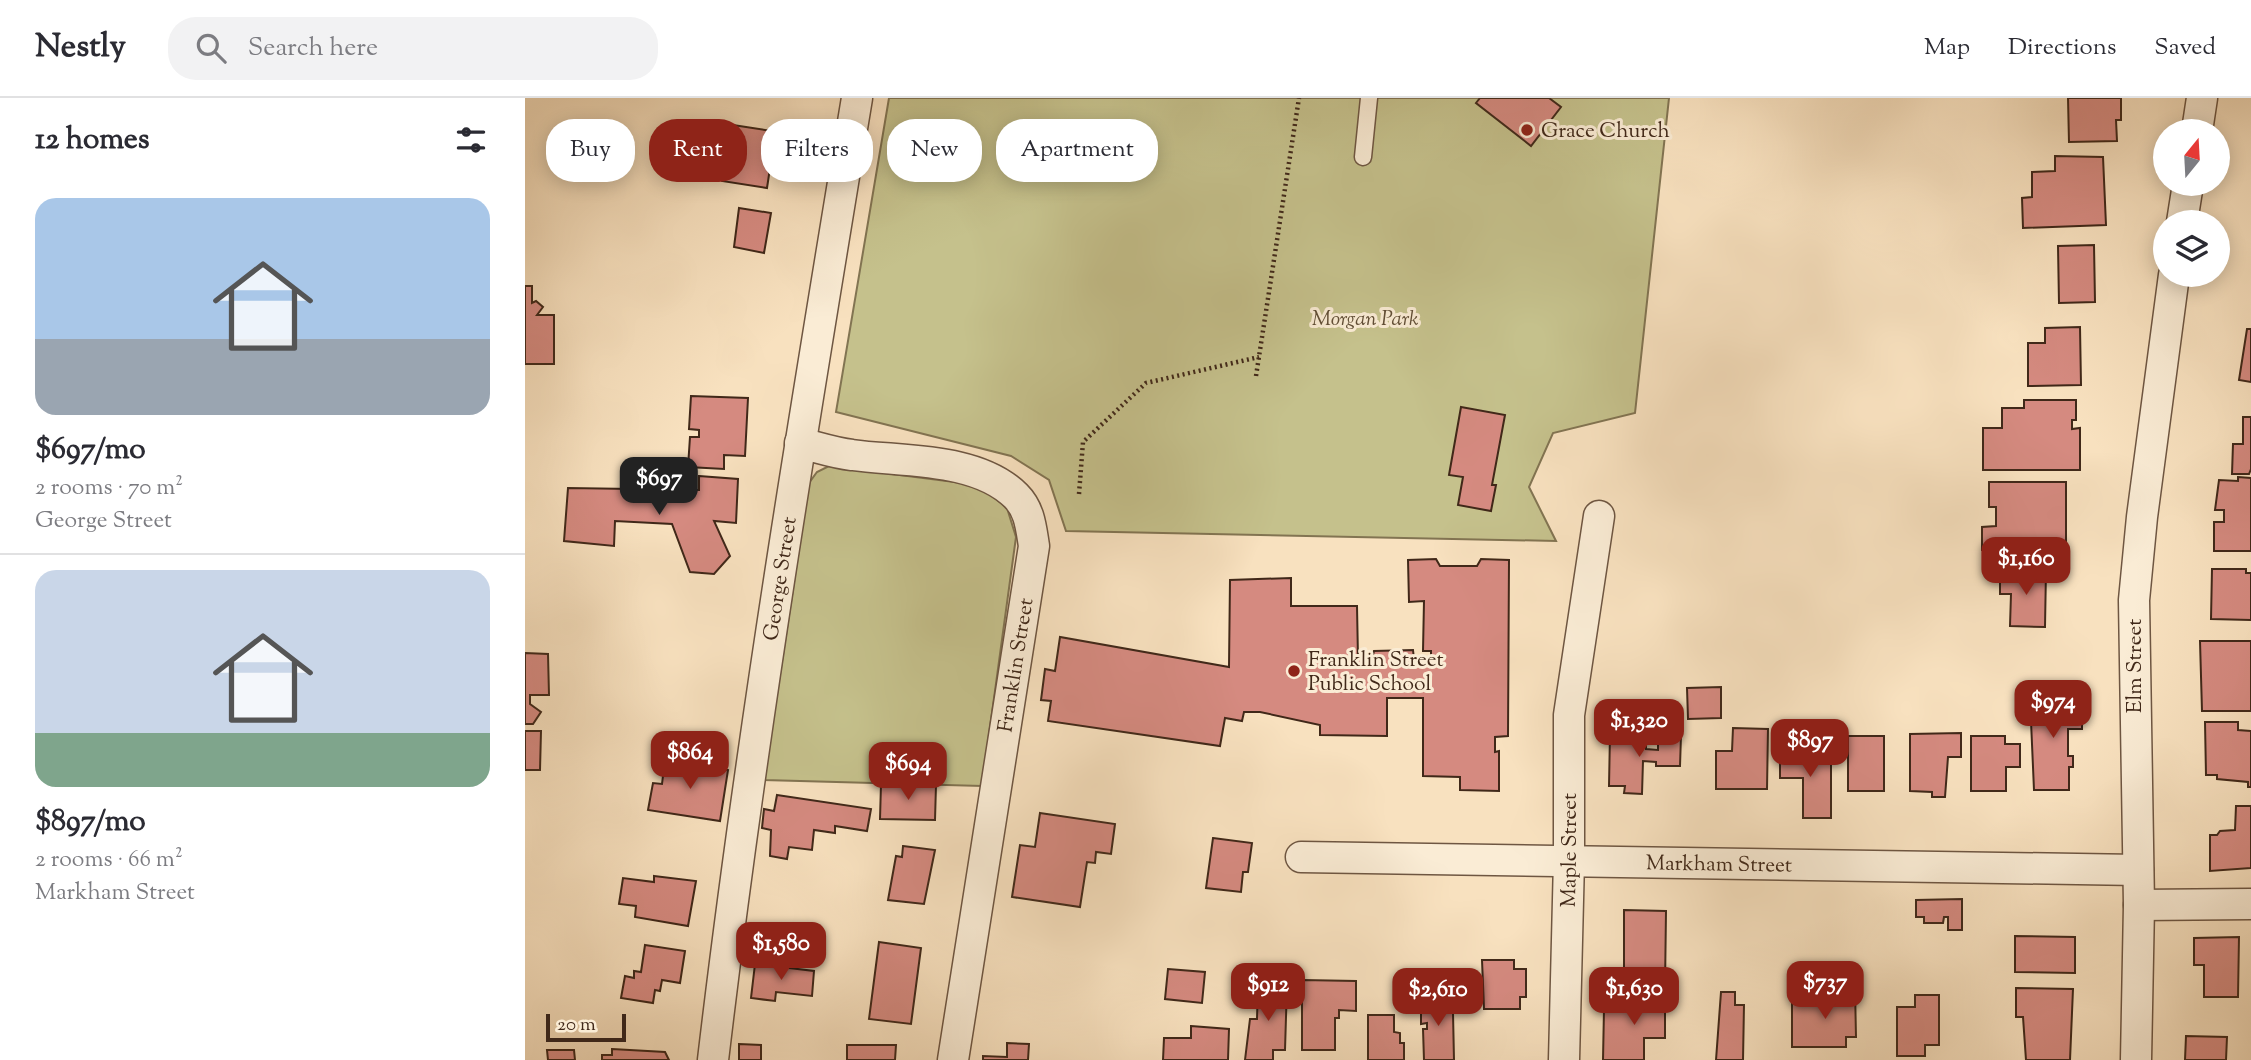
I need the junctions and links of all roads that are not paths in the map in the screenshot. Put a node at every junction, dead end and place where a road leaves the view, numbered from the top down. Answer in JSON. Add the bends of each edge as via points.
{"nodes":[{"id":1,"x":857,"y":98,"type":"edge"},
{"id":2,"x":1369,"y":98,"type":"edge"},
{"id":3,"x":2202,"y":98,"type":"edge"},
{"id":4,"x":2199,"y":119,"type":"edge"},
{"id":5,"x":1363,"y":157,"type":"dead end"},
{"id":6,"x":2172,"y":287,"type":"edge"},
{"id":7,"x":800,"y":443,"type":"junction"},
{"id":8,"x":1599,"y":516,"type":"dead end"},
{"id":9,"x":1301,"y":857,"type":"dead end"},
{"id":10,"x":1569,"y":860,"type":"junction"},
{"id":11,"x":2138,"y":870,"type":"junction"},
{"id":12,"x":2251,"y":904,"type":"edge"},
{"id":13,"x":2139,"y":905,"type":"junction"},
{"id":14,"x":713,"y":1060,"type":"edge"},
{"id":15,"x":953,"y":1060,"type":"edge"},
{"id":16,"x":1564,"y":1060,"type":"edge"},
{"id":17,"x":2136,"y":1060,"type":"edge"}],
"edges":[{"from":1,"to":7,"type":"street","name":"George Street"},
{"from":2,"to":5,"type":"lane"},
{"from":3,"to":4,"type":"street"},
{"from":6,"to":11,"type":"street","name":"Elm Street","via":[[2134,600]]},
{"from":7,"to":14,"type":"street","name":"George Street","via":[[733,891]]},
{"from":7,"to":15,"type":"street","name":"Franklin Street","via":[[848,455],[958,468],[996,481],[1017,497],[1028,513],[1034,545]]},
{"from":8,"to":10,"type":"street","name":"Maple Street","via":[[1569,715]]},
{"from":9,"to":10,"type":"street","name":"Markham Street"},
{"from":10,"to":11,"type":"street","name":"Markham Street"},
{"from":10,"to":16,"type":"street","name":"Maple Street"},
{"from":11,"to":13,"type":"street","name":"Elm Street"},
{"from":12,"to":13,"type":"street"},
{"from":13,"to":17,"type":"street","name":"Elm Street"}]}
